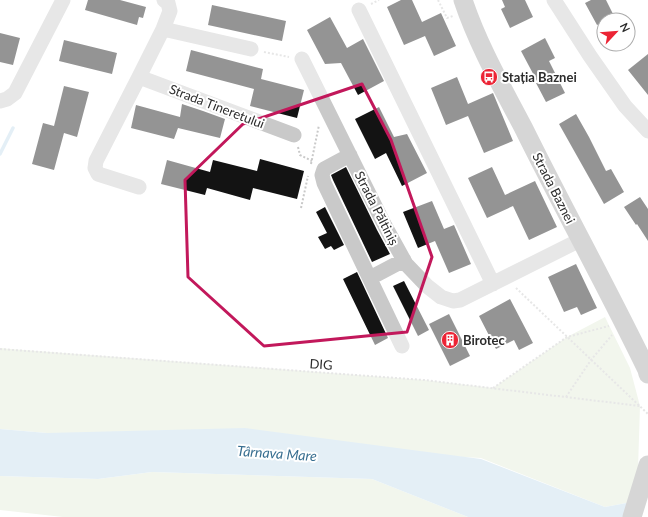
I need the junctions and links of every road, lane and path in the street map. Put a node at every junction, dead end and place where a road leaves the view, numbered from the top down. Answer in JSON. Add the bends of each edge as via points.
{"nodes":[{"id":1,"x":62,"y":0,"type":"edge"},
{"id":2,"x":164,"y":0,"type":"edge"},
{"id":3,"x":463,"y":0,"type":"edge"},
{"id":4,"x":554,"y":0,"type":"edge"},
{"id":5,"x":359,"y":10,"type":"dead end"},
{"id":6,"x":163,"y":28,"type":"junction"},
{"id":7,"x":252,"y":49,"type":"joint"},
{"id":8,"x":302,"y":59,"type":"joint"},
{"id":9,"x":139,"y":77,"type":"junction"},
{"id":10,"x":0,"y":101,"type":"edge"},
{"id":11,"x":319,"y":123,"type":"dead end"},
{"id":12,"x":648,"y":131,"type":"edge"},
{"id":13,"x":294,"y":135,"type":"joint"},
{"id":14,"x":350,"y":155,"type":"junction"},
{"id":15,"x":311,"y":160,"type":"junction"},
{"id":16,"x":317,"y":168,"type":"junction"},
{"id":17,"x":308,"y":174,"type":"dead end"},
{"id":18,"x":140,"y":187,"type":"dead end"},
{"id":19,"x":301,"y":208,"type":"dead end"},
{"id":20,"x":580,"y":240,"type":"junction"},
{"id":21,"x":404,"y":260,"type":"junction"},
{"id":22,"x":370,"y":278,"type":"junction"},
{"id":23,"x":499,"y":281,"type":"junction"},
{"id":24,"x":624,"y":322,"type":"junction"},
{"id":25,"x":567,"y":337,"type":"junction"},
{"id":26,"x":402,"y":346,"type":"dead end"},
{"id":27,"x":0,"y":349,"type":"edge"},
{"id":28,"x":591,"y":360,"type":"junction"},
{"id":29,"x":648,"y":372,"type":"edge"},
{"id":30,"x":493,"y":388,"type":"junction"},
{"id":31,"x":566,"y":397,"type":"junction"},
{"id":32,"x":640,"y":406,"type":"junction"},
{"id":33,"x":648,"y":414,"type":"edge"},
{"id":34,"x":648,"y":465,"type":"edge"},
{"id":35,"x":632,"y":517,"type":"edge"}],
"edges":[{"from":1,"to":10,"type":"street","via":[[15,93]]},
{"from":2,"to":6,"type":"street","via":[[168,3],[170,11]]},
{"from":3,"to":20,"type":"main road","name":"Strada Baznei","via":[[487,57]]},
{"from":4,"to":12,"type":"street","via":[[624,106]]},
{"from":5,"to":23,"type":"street"},
{"from":6,"to":7,"type":"street"},
{"from":6,"to":9,"type":"street"},
{"from":7,"to":8,"type":"path"},
{"from":8,"to":14,"type":"street","name":"Strada Păltiniș"},
{"from":9,"to":13,"type":"street","name":"Strada Tineretului"},
{"from":9,"to":18,"type":"street","via":[[96,161],[95,168],[98,174]]},
{"from":11,"to":15,"type":"path"},
{"from":13,"to":15,"type":"path","via":[[300,155]]},
{"from":14,"to":16,"type":"street"},
{"from":14,"to":21,"type":"street","name":"Strada Păltiniș","via":[[384,226]]},
{"from":15,"to":16,"type":"path"},
{"from":15,"to":16,"type":"path","via":[[318,163]]},
{"from":16,"to":22,"type":"street"},
{"from":17,"to":19,"type":"path"},
{"from":20,"to":23,"type":"street","name":"Strada Păltiniș"},
{"from":20,"to":24,"type":"main road","name":"Strada Baznei"},
{"from":21,"to":22,"type":"street"},
{"from":21,"to":23,"type":"street","name":"Strada Păltiniș","via":[[427,286],[441,297],[453,301]]},
{"from":22,"to":26,"type":"street"},
{"from":23,"to":25,"type":"path"},
{"from":24,"to":25,"type":"path"},
{"from":24,"to":28,"type":"path"},
{"from":24,"to":29,"type":"main road","name":"Strada Baznei"},
{"from":25,"to":28,"type":"path"},
{"from":25,"to":30,"type":"path"},
{"from":27,"to":30,"type":"path","name":"DIG","via":[[424,380]]},
{"from":28,"to":31,"type":"path"},
{"from":28,"to":32,"type":"path"},
{"from":30,"to":31,"type":"path","name":"DIG"},
{"from":31,"to":32,"type":"path","name":"DIG"},
{"from":32,"to":33,"type":"path"},
{"from":34,"to":35,"type":"main road"}]}
